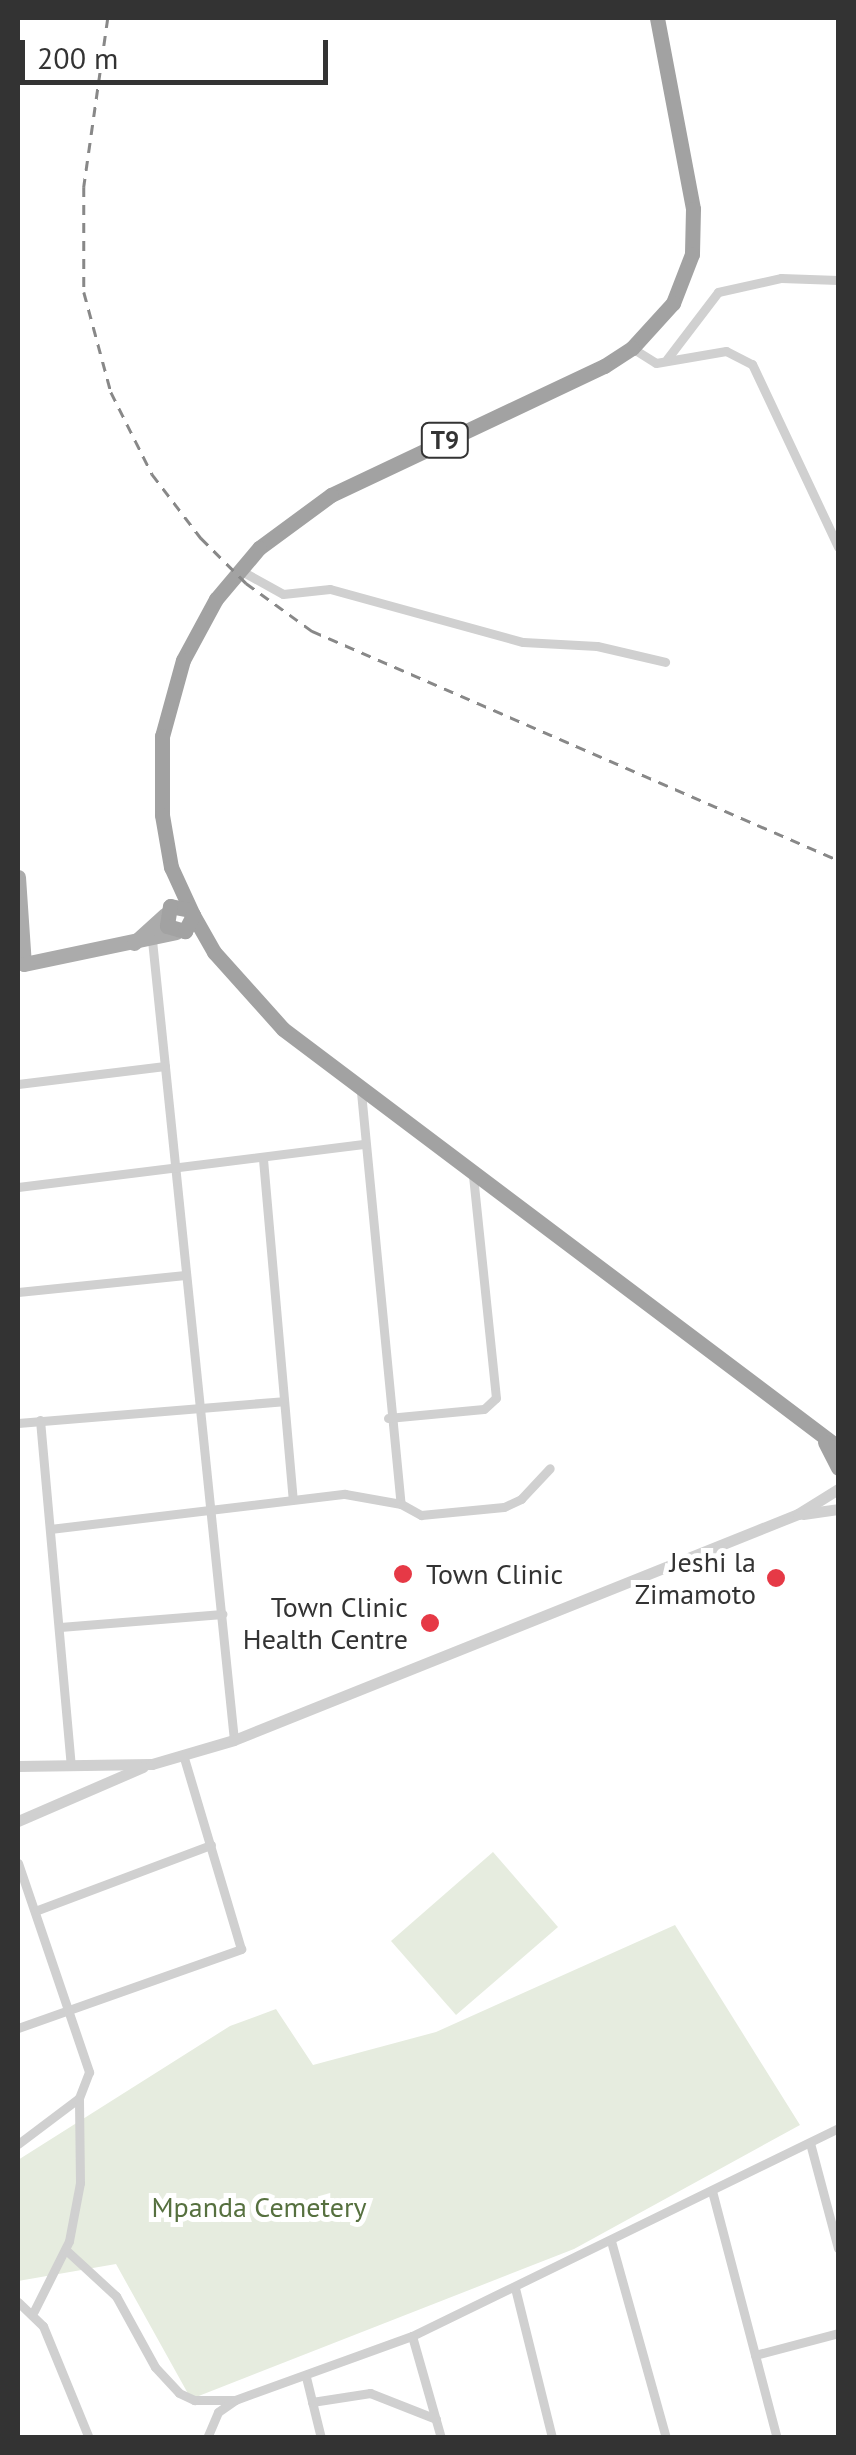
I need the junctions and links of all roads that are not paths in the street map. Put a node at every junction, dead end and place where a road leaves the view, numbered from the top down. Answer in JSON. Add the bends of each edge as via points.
{"nodes":[{"id":1,"x":657,"y":18,"type":"edge"},
{"id":2,"x":838,"y":280,"type":"edge"},
{"id":3,"x":632,"y":348,"type":"junction"},
{"id":4,"x":667,"y":358,"type":"junction"},
{"id":5,"x":838,"y":546,"type":"edge"},
{"id":6,"x":238,"y":569,"type":"junction"},
{"id":7,"x":665,"y":662,"type":"dead end"},
{"id":8,"x":170,"y":867,"type":"junction"},
{"id":9,"x":18,"y":877,"type":"edge"},
{"id":10,"x":192,"y":912,"type":"junction"},
{"id":11,"x":166,"y":913,"type":"junction"},
{"id":12,"x":179,"y":932,"type":"junction"},
{"id":13,"x":152,"y":940,"type":"junction"},
{"id":14,"x":134,"y":942,"type":"junction"},
{"id":15,"x":214,"y":952,"type":"junction"},
{"id":16,"x":21,"y":965,"type":"edge"},
{"id":17,"x":165,"y":1066,"type":"junction"},
{"id":18,"x":18,"y":1084,"type":"edge"},
{"id":19,"x":361,"y":1092,"type":"junction"},
{"id":20,"x":365,"y":1144,"type":"junction"},
{"id":21,"x":263,"y":1159,"type":"junction"},
{"id":22,"x":174,"y":1168,"type":"junction"},
{"id":23,"x":472,"y":1175,"type":"junction"},
{"id":24,"x":18,"y":1188,"type":"edge"},
{"id":25,"x":185,"y":1275,"type":"junction"},
{"id":26,"x":18,"y":1292,"type":"edge"},
{"id":27,"x":283,"y":1401,"type":"junction"},
{"id":28,"x":198,"y":1407,"type":"junction"},
{"id":29,"x":388,"y":1418,"type":"junction"},
{"id":30,"x":40,"y":1420,"type":"junction"},
{"id":31,"x":18,"y":1423,"type":"edge"},
{"id":32,"x":832,"y":1445,"type":"edge"},
{"id":33,"x":550,"y":1468,"type":"dead end"},
{"id":34,"x":838,"y":1468,"type":"edge"},
{"id":35,"x":838,"y":1489,"type":"edge"},
{"id":36,"x":293,"y":1500,"type":"junction"},
{"id":37,"x":400,"y":1504,"type":"junction"},
{"id":38,"x":838,"y":1509,"type":"edge"},
{"id":39,"x":209,"y":1512,"type":"junction"},
{"id":40,"x":798,"y":1514,"type":"junction"},
{"id":41,"x":50,"y":1529,"type":"junction"},
{"id":42,"x":222,"y":1614,"type":"junction"},
{"id":43,"x":60,"y":1627,"type":"junction"},
{"id":44,"x":234,"y":1740,"type":"junction"},
{"id":45,"x":183,"y":1754,"type":"junction"},
{"id":46,"x":152,"y":1764,"type":"junction"},
{"id":47,"x":71,"y":1765,"type":"junction"},
{"id":48,"x":18,"y":1766,"type":"edge"},
{"id":49,"x":18,"y":1821,"type":"edge"},
{"id":50,"x":211,"y":1845,"type":"junction"},
{"id":51,"x":18,"y":1863,"type":"edge"},
{"id":52,"x":34,"y":1911,"type":"junction"},
{"id":53,"x":69,"y":2010,"type":"junction"},
{"id":54,"x":18,"y":2028,"type":"edge"},
{"id":55,"x":79,"y":2098,"type":"junction"},
{"id":56,"x":838,"y":2128,"type":"edge"},
{"id":57,"x":810,"y":2143,"type":"junction"},
{"id":58,"x":18,"y":2144,"type":"edge"},
{"id":59,"x":712,"y":2191,"type":"junction"},
{"id":60,"x":611,"y":2241,"type":"junction"},
{"id":61,"x":838,"y":2248,"type":"edge"},
{"id":62,"x":66,"y":2251,"type":"junction"},
{"id":63,"x":516,"y":2288,"type":"junction"},
{"id":64,"x":18,"y":2302,"type":"edge"},
{"id":65,"x":34,"y":2311,"type":"junction"},
{"id":66,"x":838,"y":2332,"type":"edge"},
{"id":67,"x":412,"y":2336,"type":"junction"},
{"id":68,"x":755,"y":2355,"type":"junction"},
{"id":69,"x":306,"y":2378,"type":"junction"},
{"id":70,"x":235,"y":2400,"type":"junction"},
{"id":71,"x":312,"y":2402,"type":"junction"},
{"id":72,"x":436,"y":2419,"type":"junction"},
{"id":73,"x":89,"y":2438,"type":"edge"},
{"id":74,"x":207,"y":2438,"type":"edge"},
{"id":75,"x":322,"y":2438,"type":"edge"},
{"id":76,"x":441,"y":2438,"type":"edge"},
{"id":77,"x":552,"y":2438,"type":"edge"},
{"id":78,"x":666,"y":2438,"type":"edge"},
{"id":79,"x":777,"y":2438,"type":"edge"}],
"edges":[{"from":1,"to":3,"type":"highway","number":"T9","via":[[693,240],[673,303]]},
{"from":2,"to":4,"type":"street","via":[[782,278],[718,292]]},
{"from":3,"to":4,"type":"street","via":[[651,362]]},
{"from":3,"to":6,"type":"highway","number":"T9","via":[[538,400],[331,495]]},
{"from":4,"to":5,"type":"street","via":[[726,351],[752,364]]},
{"from":6,"to":7,"type":"street","via":[[283,594],[330,590],[523,642],[597,646]]},
{"from":6,"to":8,"type":"highway","number":"T9","via":[[202,624],[169,698],[159,775]]},
{"from":8,"to":10,"type":"highway","number":"T9"},
{"from":8,"to":11,"type":"highway","number":"T9"},
{"from":9,"to":16,"type":"main road"},
{"from":10,"to":11,"type":"highway","via":[[180,904]]},
{"from":10,"to":12,"type":"highway"},
{"from":10,"to":15,"type":"highway","number":"T9"},
{"from":11,"to":12,"type":"highway","number":"T9"},
{"from":11,"to":14,"type":"main road"},
{"from":12,"to":13,"type":"main road"},
{"from":12,"to":15,"type":"highway","number":"T9"},
{"from":13,"to":14,"type":"main road"},
{"from":13,"to":17,"type":"street"},
{"from":14,"to":16,"type":"main road"},
{"from":15,"to":19,"type":"highway","number":"T9","via":[[283,1029]]},
{"from":17,"to":18,"type":"street"},
{"from":17,"to":22,"type":"street"},
{"from":19,"to":20,"type":"street"},
{"from":19,"to":23,"type":"highway","number":"T9"},
{"from":20,"to":21,"type":"street"},
{"from":20,"to":29,"type":"street"},
{"from":21,"to":22,"type":"street"},
{"from":21,"to":27,"type":"street"},
{"from":22,"to":24,"type":"street"},
{"from":22,"to":25,"type":"street"},
{"from":23,"to":29,"type":"street","via":[[496,1398],[484,1409]]},
{"from":23,"to":32,"type":"highway","number":"T9"},
{"from":25,"to":26,"type":"street"},
{"from":25,"to":28,"type":"street"},
{"from":27,"to":28,"type":"street"},
{"from":27,"to":36,"type":"street"},
{"from":28,"to":30,"type":"street"},
{"from":28,"to":39,"type":"street"},
{"from":29,"to":37,"type":"street"},
{"from":30,"to":31,"type":"street"},
{"from":30,"to":41,"type":"street"},
{"from":32,"to":34,"type":"highway","number":"T9"},
{"from":33,"to":37,"type":"street","via":[[521,1500],[504,1507],[422,1516]]},
{"from":35,"to":40,"type":"street"},
{"from":36,"to":37,"type":"street","via":[[344,1494]]},
{"from":36,"to":39,"type":"street"},
{"from":38,"to":40,"type":"street"},
{"from":39,"to":41,"type":"street"},
{"from":39,"to":42,"type":"street"},
{"from":40,"to":44,"type":"street"},
{"from":41,"to":43,"type":"street"},
{"from":42,"to":43,"type":"street"},
{"from":42,"to":44,"type":"street"},
{"from":43,"to":47,"type":"street"},
{"from":44,"to":45,"type":"street"},
{"from":45,"to":46,"type":"street"},
{"from":45,"to":50,"type":"street"},
{"from":46,"to":47,"type":"street"},
{"from":46,"to":49,"type":"street"},
{"from":47,"to":48,"type":"street"},
{"from":50,"to":52,"type":"street"},
{"from":50,"to":53,"type":"street","via":[[241,1949]]},
{"from":51,"to":52,"type":"street"},
{"from":52,"to":53,"type":"street"},
{"from":53,"to":54,"type":"street"},
{"from":53,"to":55,"type":"street","via":[[89,2072]]},
{"from":55,"to":58,"type":"street"},
{"from":55,"to":62,"type":"street","via":[[80,2183]]},
{"from":56,"to":57,"type":"street"},
{"from":57,"to":59,"type":"street"},
{"from":57,"to":61,"type":"street"},
{"from":59,"to":60,"type":"street"},
{"from":59,"to":68,"type":"street"},
{"from":60,"to":63,"type":"street"},
{"from":60,"to":78,"type":"street"},
{"from":62,"to":65,"type":"street"},
{"from":62,"to":70,"type":"street","via":[[116,2296],[155,2367],[179,2393],[194,2400]]},
{"from":63,"to":67,"type":"street"},
{"from":63,"to":77,"type":"street"},
{"from":64,"to":65,"type":"street"},
{"from":65,"to":73,"type":"street"},
{"from":66,"to":68,"type":"street"},
{"from":67,"to":69,"type":"street"},
{"from":67,"to":72,"type":"street"},
{"from":68,"to":79,"type":"street"},
{"from":69,"to":70,"type":"street"},
{"from":69,"to":71,"type":"street"},
{"from":70,"to":74,"type":"street","via":[[218,2412]]},
{"from":71,"to":72,"type":"street","via":[[370,2393]]},
{"from":71,"to":75,"type":"street"},
{"from":72,"to":76,"type":"street"}]}
